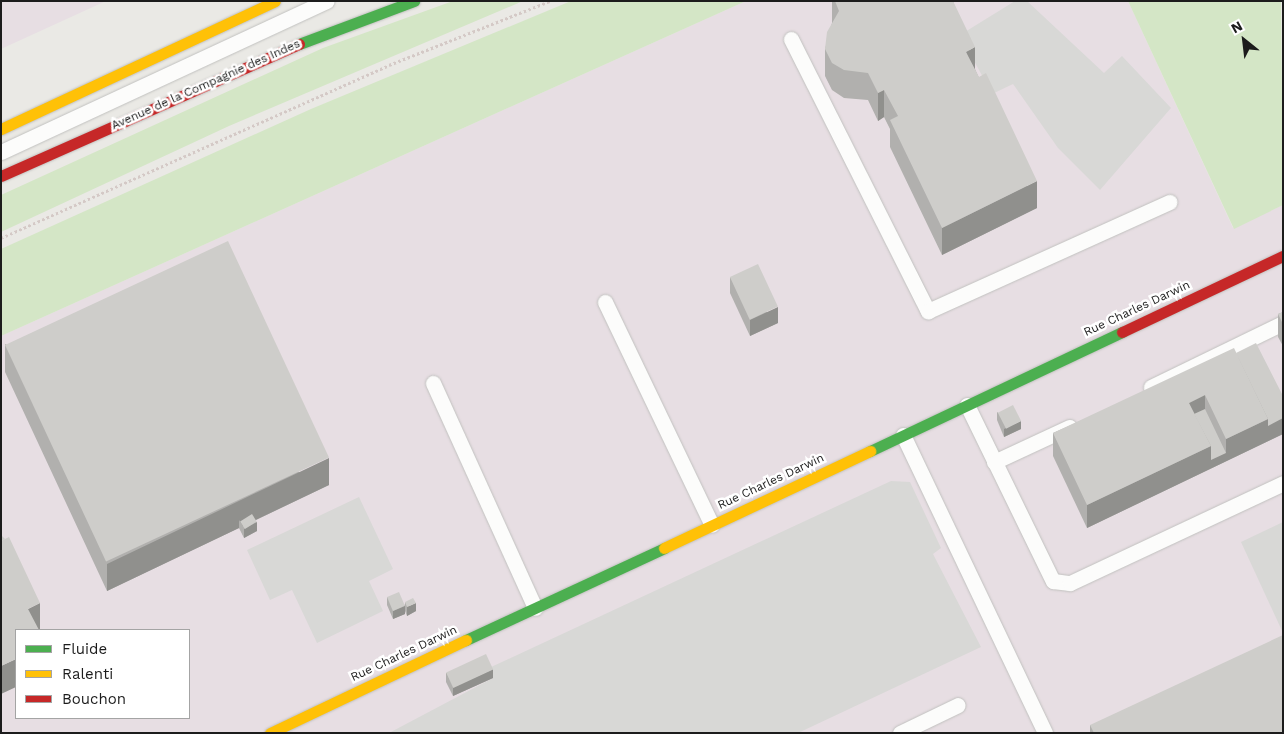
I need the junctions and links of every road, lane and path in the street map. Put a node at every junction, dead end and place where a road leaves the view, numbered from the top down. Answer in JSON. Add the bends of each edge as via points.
{"nodes":[{"id":1,"x":275,"y":1,"type":"edge"},
{"id":2,"x":327,"y":1,"type":"edge"},
{"id":3,"x":414,"y":1,"type":"edge"},
{"id":4,"x":550,"y":1,"type":"edge"},
{"id":5,"x":791,"y":39,"type":"dead end"},
{"id":6,"x":1,"y":129,"type":"edge"},
{"id":7,"x":1,"y":152,"type":"edge"},
{"id":8,"x":1,"y":176,"type":"edge"},
{"id":9,"x":1169,"y":202,"type":"dead end"},
{"id":10,"x":1,"y":238,"type":"edge"},
{"id":11,"x":1283,"y":256,"type":"edge"},
{"id":12,"x":605,"y":302,"type":"dead end"},
{"id":13,"x":1283,"y":323,"type":"edge"},
{"id":14,"x":433,"y":383,"type":"dead end"},
{"id":15,"x":1132,"y":396,"type":"edge"},
{"id":16,"x":967,"y":405,"type":"junction"},
{"id":17,"x":1088,"y":418,"type":"edge"},
{"id":18,"x":903,"y":435,"type":"junction"},
{"id":19,"x":994,"y":462,"type":"junction"},
{"id":20,"x":1283,"y":483,"type":"edge"},
{"id":21,"x":712,"y":525,"type":"junction"},
{"id":22,"x":535,"y":608,"type":"junction"},
{"id":23,"x":958,"y":706,"type":"dead end"},
{"id":24,"x":270,"y":733,"type":"edge"},
{"id":25,"x":900,"y":733,"type":"edge"},
{"id":26,"x":1045,"y":733,"type":"edge"}],
"edges":[{"from":1,"to":6,"type":"street"},
{"from":2,"to":7,"type":"lane","name":"Avenue de la Compagnie des Indes"},
{"from":3,"to":8,"type":"street","name":"Avenue de la Compagnie des Indes","via":[[321,34]]},
{"from":4,"to":10,"type":"path","via":[[380,69]]},
{"from":5,"to":9,"type":"lane","via":[[928,310]]},
{"from":11,"to":16,"type":"street","name":"Rue Charles Darwin"},
{"from":12,"to":21,"type":"lane"},
{"from":13,"to":15,"type":"lane"},
{"from":14,"to":22,"type":"lane"},
{"from":16,"to":18,"type":"street","name":"Rue Charles Darwin"},
{"from":16,"to":19,"type":"lane"},
{"from":17,"to":19,"type":"lane"},
{"from":18,"to":21,"type":"street","name":"Rue Charles Darwin"},
{"from":18,"to":26,"type":"lane","via":[[956,538]]},
{"from":19,"to":20,"type":"lane","via":[[1047,574],[1053,581],[1070,584]]},
{"from":21,"to":22,"type":"street","name":"Rue Charles Darwin"},
{"from":22,"to":24,"type":"street","name":"Rue Charles Darwin"},
{"from":23,"to":25,"type":"lane"}]}
